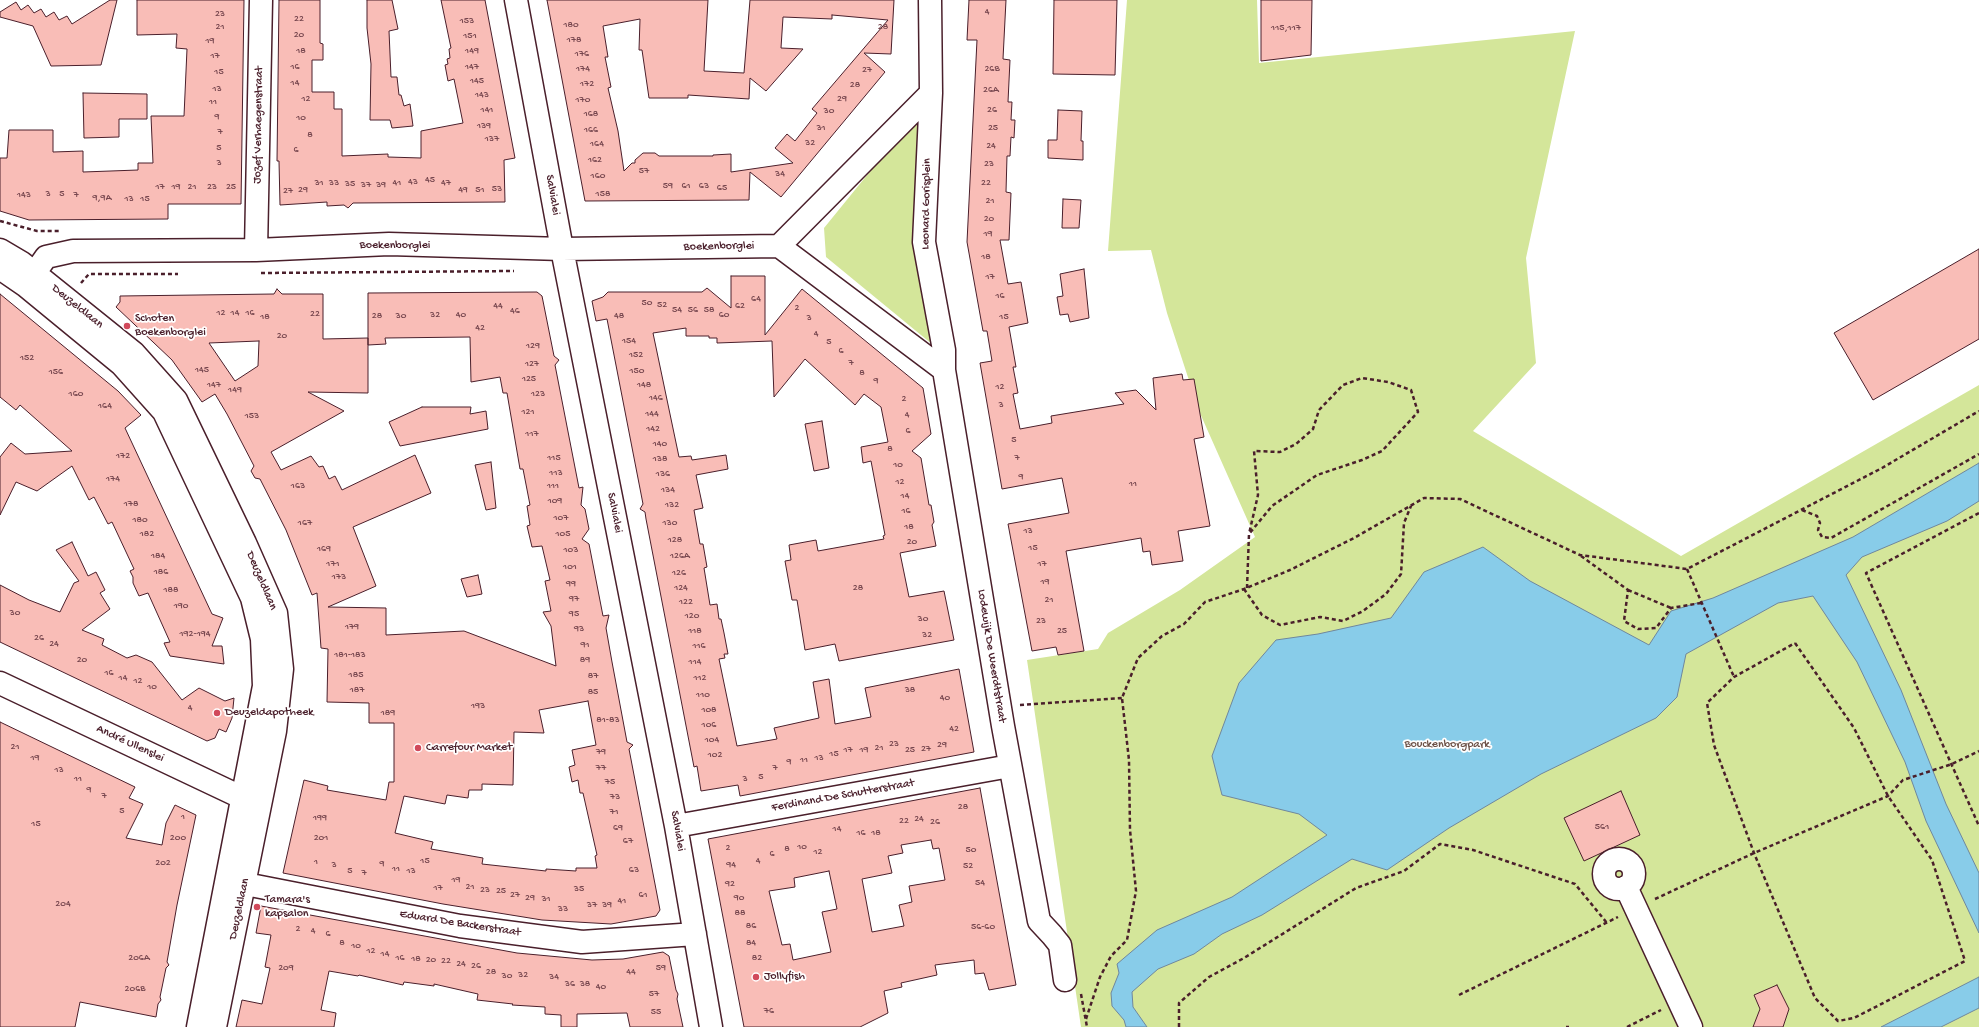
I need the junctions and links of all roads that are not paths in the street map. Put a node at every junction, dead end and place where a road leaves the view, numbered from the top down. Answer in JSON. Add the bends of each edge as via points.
{"nodes":[{"id":1,"x":261,"y":0,"type":"edge"},
{"id":2,"x":516,"y":0,"type":"edge"},
{"id":3,"x":930,"y":0,"type":"edge"},
{"id":4,"x":931,"y":93,"type":"junction"},
{"id":5,"x":779,"y":246,"type":"junction"},
{"id":6,"x":562,"y":248,"type":"junction"},
{"id":7,"x":0,"y":250,"type":"edge"},
{"id":8,"x":256,"y":250,"type":"junction"},
{"id":9,"x":0,"y":268,"type":"edge"},
{"id":10,"x":30,"y":279,"type":"junction"},
{"id":11,"x":944,"y":370,"type":"junction"},
{"id":12,"x":0,"y":683,"type":"edge"},
{"id":13,"x":1010,"y":766,"type":"junction"},
{"id":14,"x":252,"y":800,"type":"junction"},
{"id":15,"x":676,"y":826,"type":"junction"},
{"id":16,"x":236,"y":882,"type":"junction"},
{"id":17,"x":1626,"y":887,"type":"dead end"},
{"id":18,"x":695,"y":934,"type":"junction"},
{"id":19,"x":1073,"y":986,"type":"road end"},
{"id":20,"x":198,"y":1027,"type":"edge"},
{"id":21,"x":215,"y":1027,"type":"edge"},
{"id":22,"x":711,"y":1027,"type":"edge"},
{"id":23,"x":1691,"y":1027,"type":"edge"}],
"edges":[{"from":1,"to":8,"type":"street","name":"Jozef Verhaegenstraat"},
{"from":2,"to":6,"type":"street","name":"Salvialei"},
{"from":3,"to":4,"type":"street","name":"Leonard Gorisplein"},
{"from":4,"to":5,"type":"street"},
{"from":4,"to":11,"type":"street","name":"Leonard Gorisplein","via":[[924,242],[944,350]]},
{"from":5,"to":6,"type":"street","name":"Boekenborglei"},
{"from":5,"to":11,"type":"street"},
{"from":6,"to":8,"type":"street","name":"Boekenborglei","via":[[388,244]]},
{"from":6,"to":15,"type":"street","name":"Salvialei"},
{"from":7,"to":10,"type":"street","name":"Deuzeldlaan"},
{"from":8,"to":10,"type":"street","name":"Boekenborglei","via":[[73,251],[46,257]]},
{"from":9,"to":10,"type":"street","name":"Deuzeldlaan"},
{"from":10,"to":14,"type":"street","name":"Deuzeldlaan","via":[[134,353],[176,400],[276,613],[282,669],[275,731]]},
{"from":11,"to":13,"type":"street","name":"Lodewijk De Weerdtstraat"},
{"from":12,"to":14,"type":"street","name":"André Ullenslei"},
{"from":13,"to":15,"type":"street","name":"Ferdinand De Schutterstraat"},
{"from":13,"to":19,"type":"street","name":"Lodewijk De Weerdtstraat","via":[[1039,921],[1060,945]]},
{"from":14,"to":16,"type":"street","name":"Deuzeldlaan"},
{"from":15,"to":18,"type":"street","name":"Salvialei"},
{"from":16,"to":18,"type":"street","name":"Eduard De Backerstraat","via":[[460,926],[582,942]]},
{"from":16,"to":20,"type":"street","name":"Deuzeldlaan"},
{"from":16,"to":21,"type":"street","name":"Deuzeldlaan"},
{"from":17,"to":23,"type":"street"},
{"from":18,"to":22,"type":"street","name":"Salvialei"}]}
